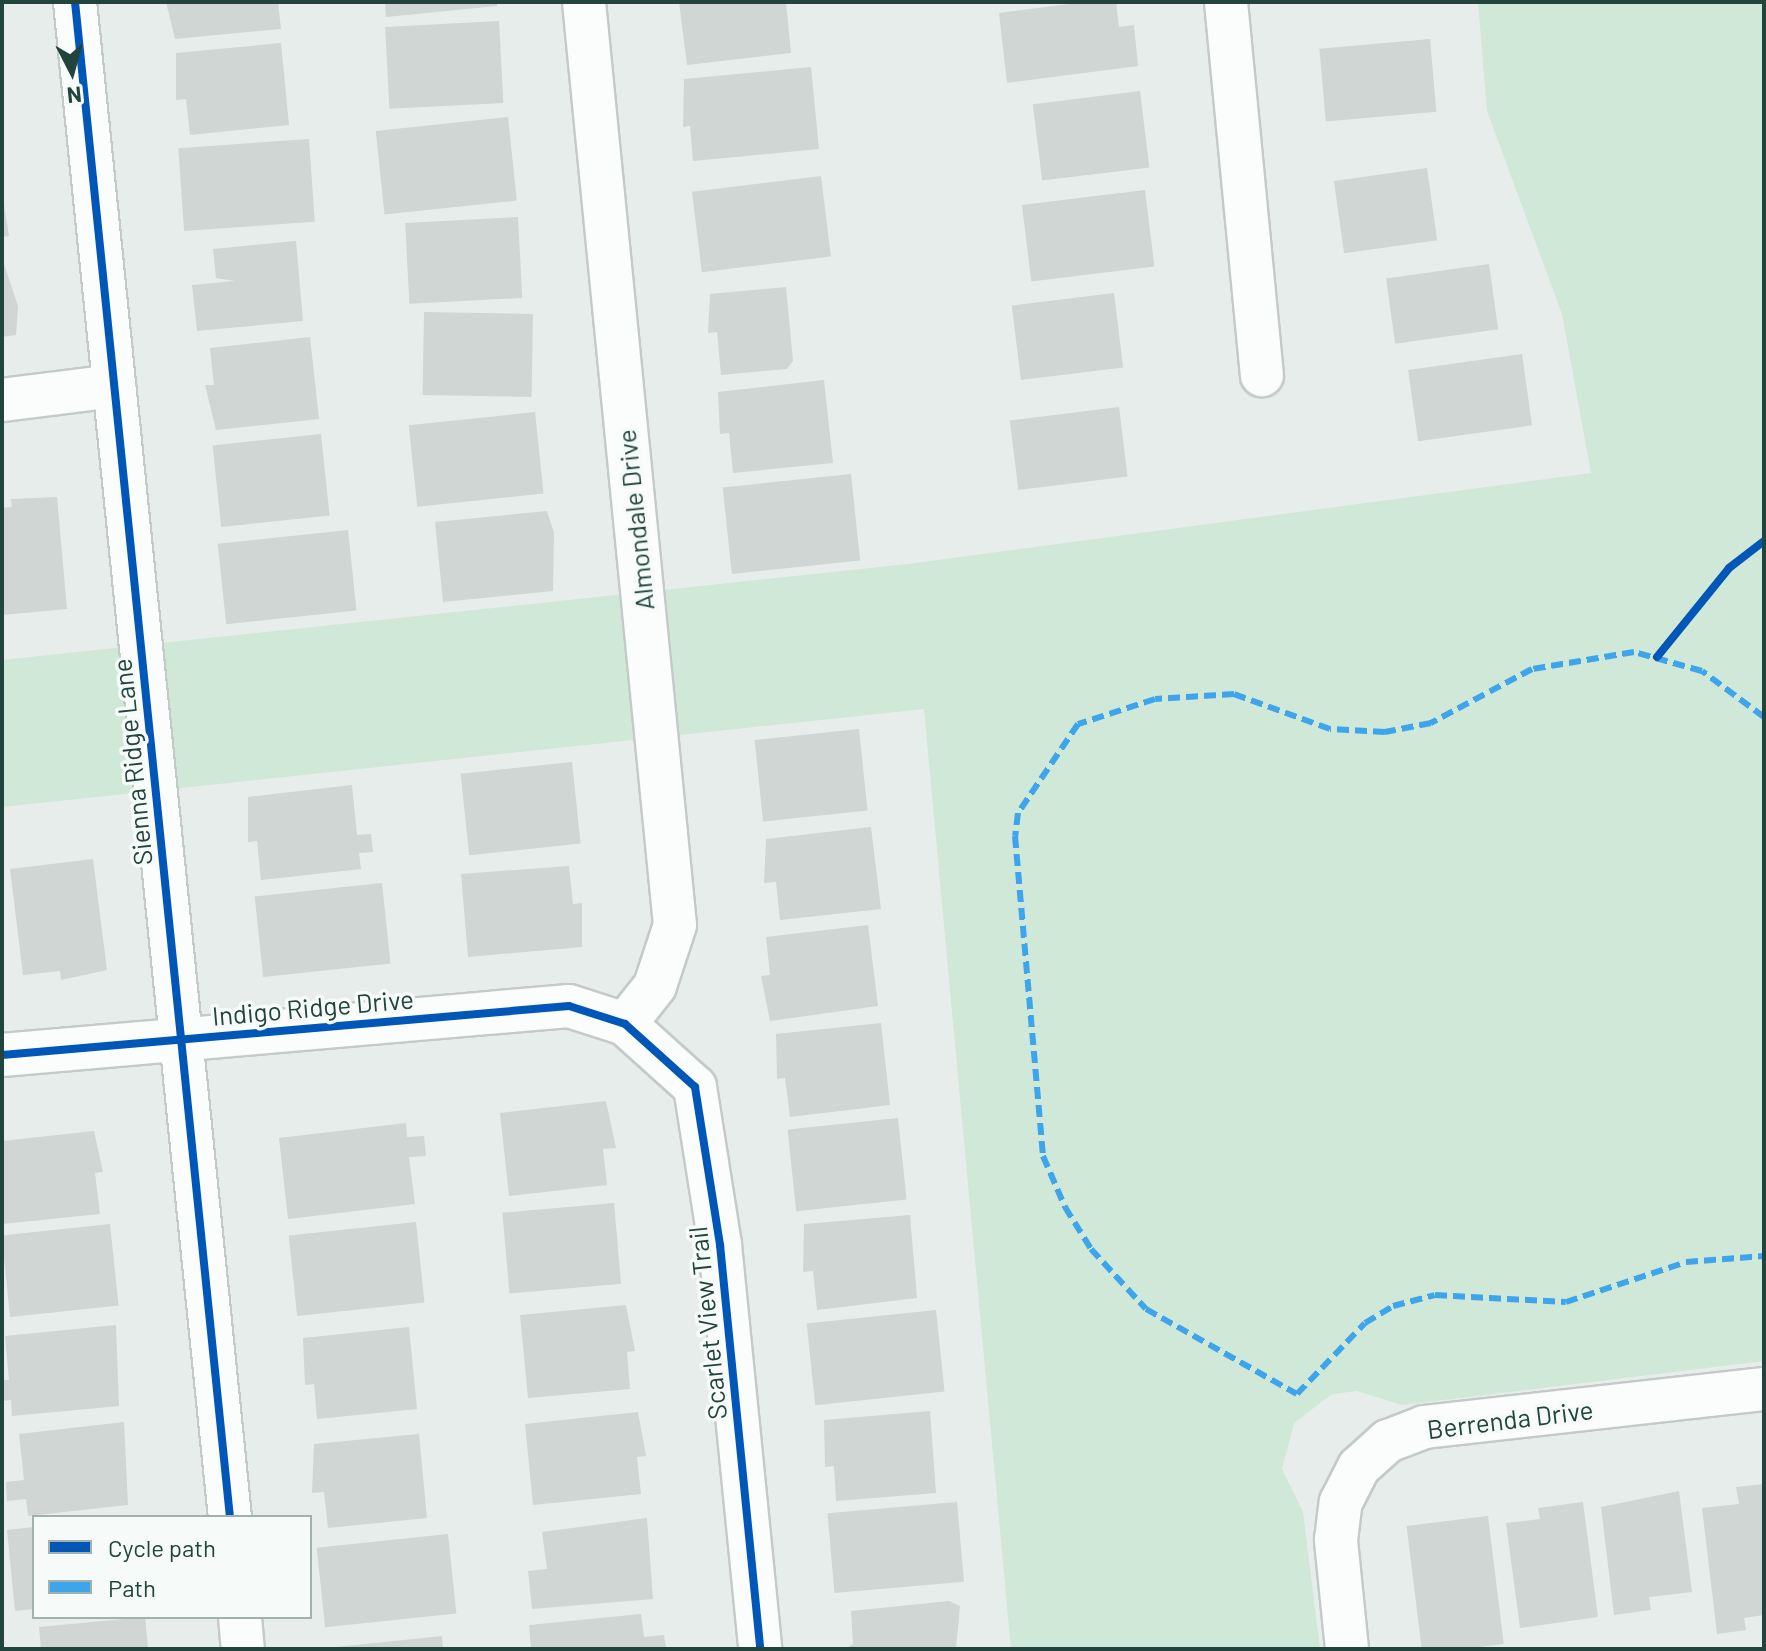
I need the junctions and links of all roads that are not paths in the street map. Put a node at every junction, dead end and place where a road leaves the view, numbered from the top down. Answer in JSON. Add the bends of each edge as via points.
{"nodes":[{"id":1,"x":75,"y":2,"type":"edge"},
{"id":2,"x":584,"y":2,"type":"edge"},
{"id":3,"x":1226,"y":2,"type":"edge"},
{"id":4,"x":1262,"y":375,"type":"dead end"},
{"id":5,"x":114,"y":386,"type":"junction"},
{"id":6,"x":2,"y":400,"type":"edge"},
{"id":7,"x":625,"y":1024,"type":"junction"},
{"id":8,"x":181,"y":1037,"type":"junction"},
{"id":9,"x":2,"y":1055,"type":"edge"},
{"id":10,"x":1764,"y":1389,"type":"edge"},
{"id":11,"x":230,"y":1515,"type":"edge"},
{"id":12,"x":240,"y":1619,"type":"edge"},
{"id":13,"x":243,"y":1649,"type":"edge"},
{"id":14,"x":760,"y":1649,"type":"edge"},
{"id":15,"x":1347,"y":1649,"type":"edge"}],
"edges":[{"from":1,"to":5,"type":"street","name":"Sienna Ridge Lane"},
{"from":2,"to":7,"type":"street","name":"Almondale Drive","via":[[675,925],[655,986]]},
{"from":3,"to":4,"type":"street"},
{"from":5,"to":6,"type":"street"},
{"from":5,"to":8,"type":"street","name":"Sienna Ridge Lane"},
{"from":7,"to":8,"type":"street","name":"Indigo Ridge Drive","via":[[569,1006]]},
{"from":7,"to":14,"type":"street","name":"Scarlet View Trail","via":[[695,1087],[720,1245]]},
{"from":8,"to":9,"type":"street","name":"Indigo Ridge Drive"},
{"from":8,"to":11,"type":"street","name":"Sienna Ridge Lane"},
{"from":10,"to":15,"type":"street","name":"Berrenda Drive","via":[[1424,1427],[1388,1441],[1359,1467],[1341,1502],[1336,1540]]},
{"from":12,"to":13,"type":"street"}]}
